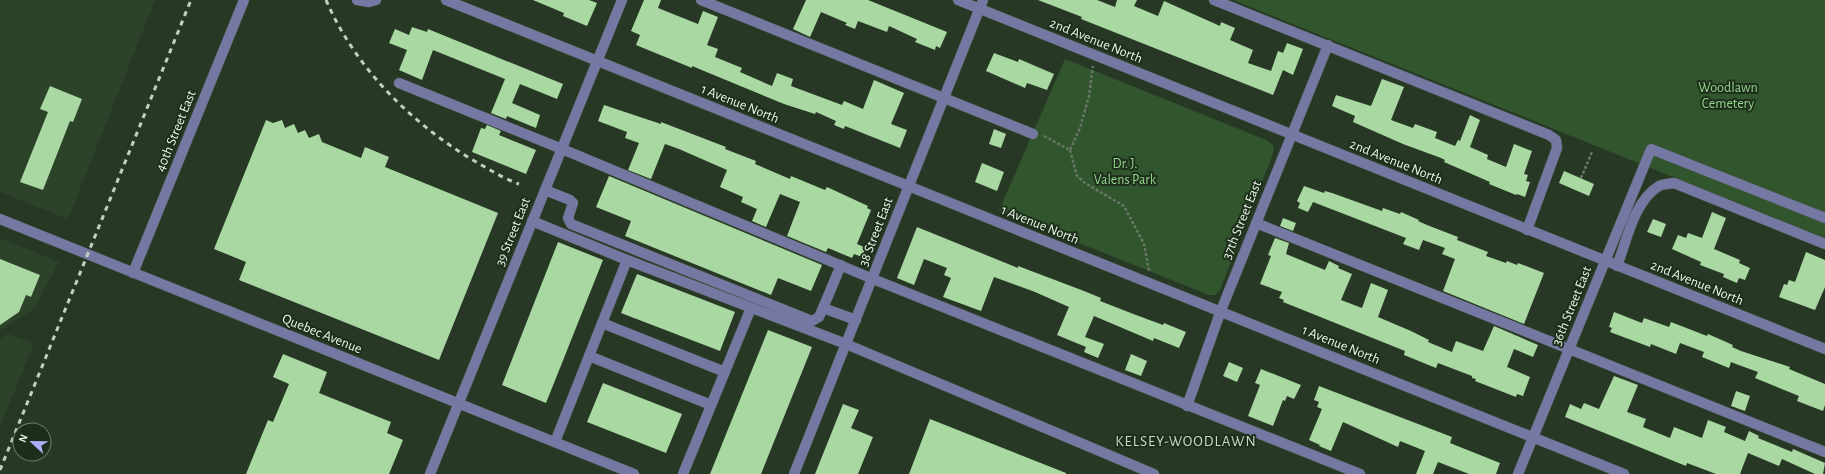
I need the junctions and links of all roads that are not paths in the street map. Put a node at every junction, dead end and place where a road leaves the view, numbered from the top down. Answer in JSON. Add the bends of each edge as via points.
{"nodes":[{"id":1,"x":244,"y":0,"type":"edge"},
{"id":2,"x":357,"y":0,"type":"edge"},
{"id":3,"x":376,"y":0,"type":"edge"},
{"id":4,"x":446,"y":0,"type":"edge"},
{"id":5,"x":622,"y":0,"type":"edge"},
{"id":6,"x":701,"y":0,"type":"edge"},
{"id":7,"x":958,"y":0,"type":"edge"},
{"id":8,"x":1214,"y":0,"type":"edge"},
{"id":9,"x":981,"y":4,"type":"edge"},
{"id":10,"x":1328,"y":45,"type":"junction"},
{"id":11,"x":597,"y":61,"type":"junction"},
{"id":12,"x":399,"y":83,"type":"dead end"},
{"id":13,"x":944,"y":98,"type":"junction"},
{"id":14,"x":1033,"y":134,"type":"road end"},
{"id":15,"x":1291,"y":135,"type":"junction"},
{"id":16,"x":562,"y":149,"type":"junction"},
{"id":17,"x":908,"y":187,"type":"junction"},
{"id":18,"x":545,"y":190,"type":"junction"},
{"id":19,"x":1825,"y":218,"type":"edge"},
{"id":20,"x":0,"y":219,"type":"edge"},
{"id":21,"x":532,"y":222,"type":"junction"},
{"id":22,"x":1256,"y":223,"type":"junction"},
{"id":23,"x":1527,"y":230,"type":"junction"},
{"id":24,"x":1825,"y":244,"type":"edge"},
{"id":25,"x":627,"y":260,"type":"junction"},
{"id":26,"x":1605,"y":261,"type":"junction"},
{"id":27,"x":841,"y":265,"type":"junction"},
{"id":28,"x":1618,"y":266,"type":"junction"},
{"id":29,"x":133,"y":273,"type":"junction"},
{"id":30,"x":873,"y":279,"type":"junction"},
{"id":31,"x":751,"y":308,"type":"junction"},
{"id":32,"x":823,"y":308,"type":"junction"},
{"id":33,"x":1220,"y":313,"type":"junction"},
{"id":34,"x":856,"y":320,"type":"junction"},
{"id":35,"x":602,"y":323,"type":"junction"},
{"id":36,"x":846,"y":344,"type":"junction"},
{"id":37,"x":1569,"y":349,"type":"junction"},
{"id":38,"x":1825,"y":349,"type":"edge"},
{"id":39,"x":589,"y":356,"type":"junction"},
{"id":40,"x":725,"y":372,"type":"junction"},
{"id":41,"x":458,"y":404,"type":"junction"},
{"id":42,"x":711,"y":405,"type":"junction"},
{"id":43,"x":1187,"y":406,"type":"junction"},
{"id":44,"x":1533,"y":437,"type":"junction"},
{"id":45,"x":555,"y":442,"type":"junction"},
{"id":46,"x":1825,"y":452,"type":"edge"},
{"id":47,"x":430,"y":474,"type":"edge"},
{"id":48,"x":634,"y":474,"type":"edge"},
{"id":49,"x":683,"y":474,"type":"edge"},
{"id":50,"x":794,"y":474,"type":"edge"},
{"id":51,"x":1154,"y":474,"type":"edge"},
{"id":52,"x":1360,"y":474,"type":"edge"},
{"id":53,"x":1518,"y":474,"type":"edge"},
{"id":54,"x":1624,"y":474,"type":"edge"}],
"edges":[{"from":1,"to":29,"type":"street","name":"40th Street East"},
{"from":2,"to":3,"type":"street"},
{"from":4,"to":11,"type":"street","name":"1 Avenue North"},
{"from":5,"to":11,"type":"street","name":"39 Street East"},
{"from":6,"to":13,"type":"street"},
{"from":7,"to":9,"type":"street","name":"2nd Avenue North"},
{"from":8,"to":10,"type":"street"},
{"from":9,"to":13,"type":"street","name":"38 Street East"},
{"from":9,"to":15,"type":"street","name":"2nd Avenue North"},
{"from":10,"to":15,"type":"street","name":"37th Street East"},
{"from":10,"to":23,"type":"street","via":[[1556,140],[1557,148]]},
{"from":11,"to":16,"type":"street","name":"39 Street East"},
{"from":11,"to":17,"type":"street","name":"1 Avenue North"},
{"from":12,"to":16,"type":"street"},
{"from":13,"to":14,"type":"street"},
{"from":13,"to":17,"type":"street","name":"38 Street East"},
{"from":15,"to":22,"type":"street","name":"37th Street East"},
{"from":15,"to":23,"type":"street","name":"2nd Avenue North"},
{"from":16,"to":18,"type":"street","name":"39 Street East"},
{"from":16,"to":27,"type":"street"},
{"from":17,"to":30,"type":"street","name":"38 Street East"},
{"from":17,"to":33,"type":"street","name":"1 Avenue North"},
{"from":18,"to":21,"type":"street","name":"39 Street East"},
{"from":18,"to":32,"type":"street","via":[[570,200],[573,204],[568,218],[571,224],[812,320],[819,317]]},
{"from":19,"to":26,"type":"street","name":"36th Street East","via":[[1651,148]]},
{"from":20,"to":29,"type":"street","name":"Quebec Avenue"},
{"from":21,"to":25,"type":"street"},
{"from":21,"to":41,"type":"street","name":"39 Street East"},
{"from":22,"to":33,"type":"street","name":"37th Street East"},
{"from":22,"to":37,"type":"street"},
{"from":23,"to":26,"type":"street","name":"2nd Avenue North"},
{"from":24,"to":28,"type":"street","via":[[1674,183],[1660,185],[1645,197],[1630,228]]},
{"from":25,"to":31,"type":"street"},
{"from":25,"to":35,"type":"street"},
{"from":26,"to":28,"type":"street","name":"2nd Avenue North"},
{"from":26,"to":37,"type":"street","name":"36th Street East"},
{"from":27,"to":30,"type":"street"},
{"from":27,"to":32,"type":"street"},
{"from":28,"to":38,"type":"street","name":"2nd Avenue North"},
{"from":29,"to":41,"type":"street","name":"Quebec Avenue"},
{"from":30,"to":34,"type":"street","name":"38 Street East"},
{"from":30,"to":43,"type":"street"},
{"from":31,"to":36,"type":"street"},
{"from":31,"to":40,"type":"street"},
{"from":32,"to":34,"type":"street"},
{"from":33,"to":43,"type":"street","name":"37th Street East"},
{"from":33,"to":44,"type":"street","name":"1 Avenue North"},
{"from":34,"to":36,"type":"street","name":"38 Street East"},
{"from":35,"to":39,"type":"street"},
{"from":35,"to":40,"type":"street"},
{"from":36,"to":50,"type":"street","name":"38 Street East"},
{"from":36,"to":51,"type":"street"},
{"from":37,"to":44,"type":"street","name":"36th Street East"},
{"from":37,"to":46,"type":"street"},
{"from":39,"to":42,"type":"street"},
{"from":39,"to":45,"type":"street"},
{"from":40,"to":42,"type":"street"},
{"from":41,"to":45,"type":"street","name":"Quebec Avenue"},
{"from":41,"to":47,"type":"street","name":"39 Street East"},
{"from":42,"to":49,"type":"street"},
{"from":43,"to":52,"type":"street"},
{"from":44,"to":53,"type":"street","name":"36th Street East"},
{"from":44,"to":54,"type":"street","name":"1 Avenue North"},
{"from":45,"to":48,"type":"street","name":"Quebec Avenue"}]}
